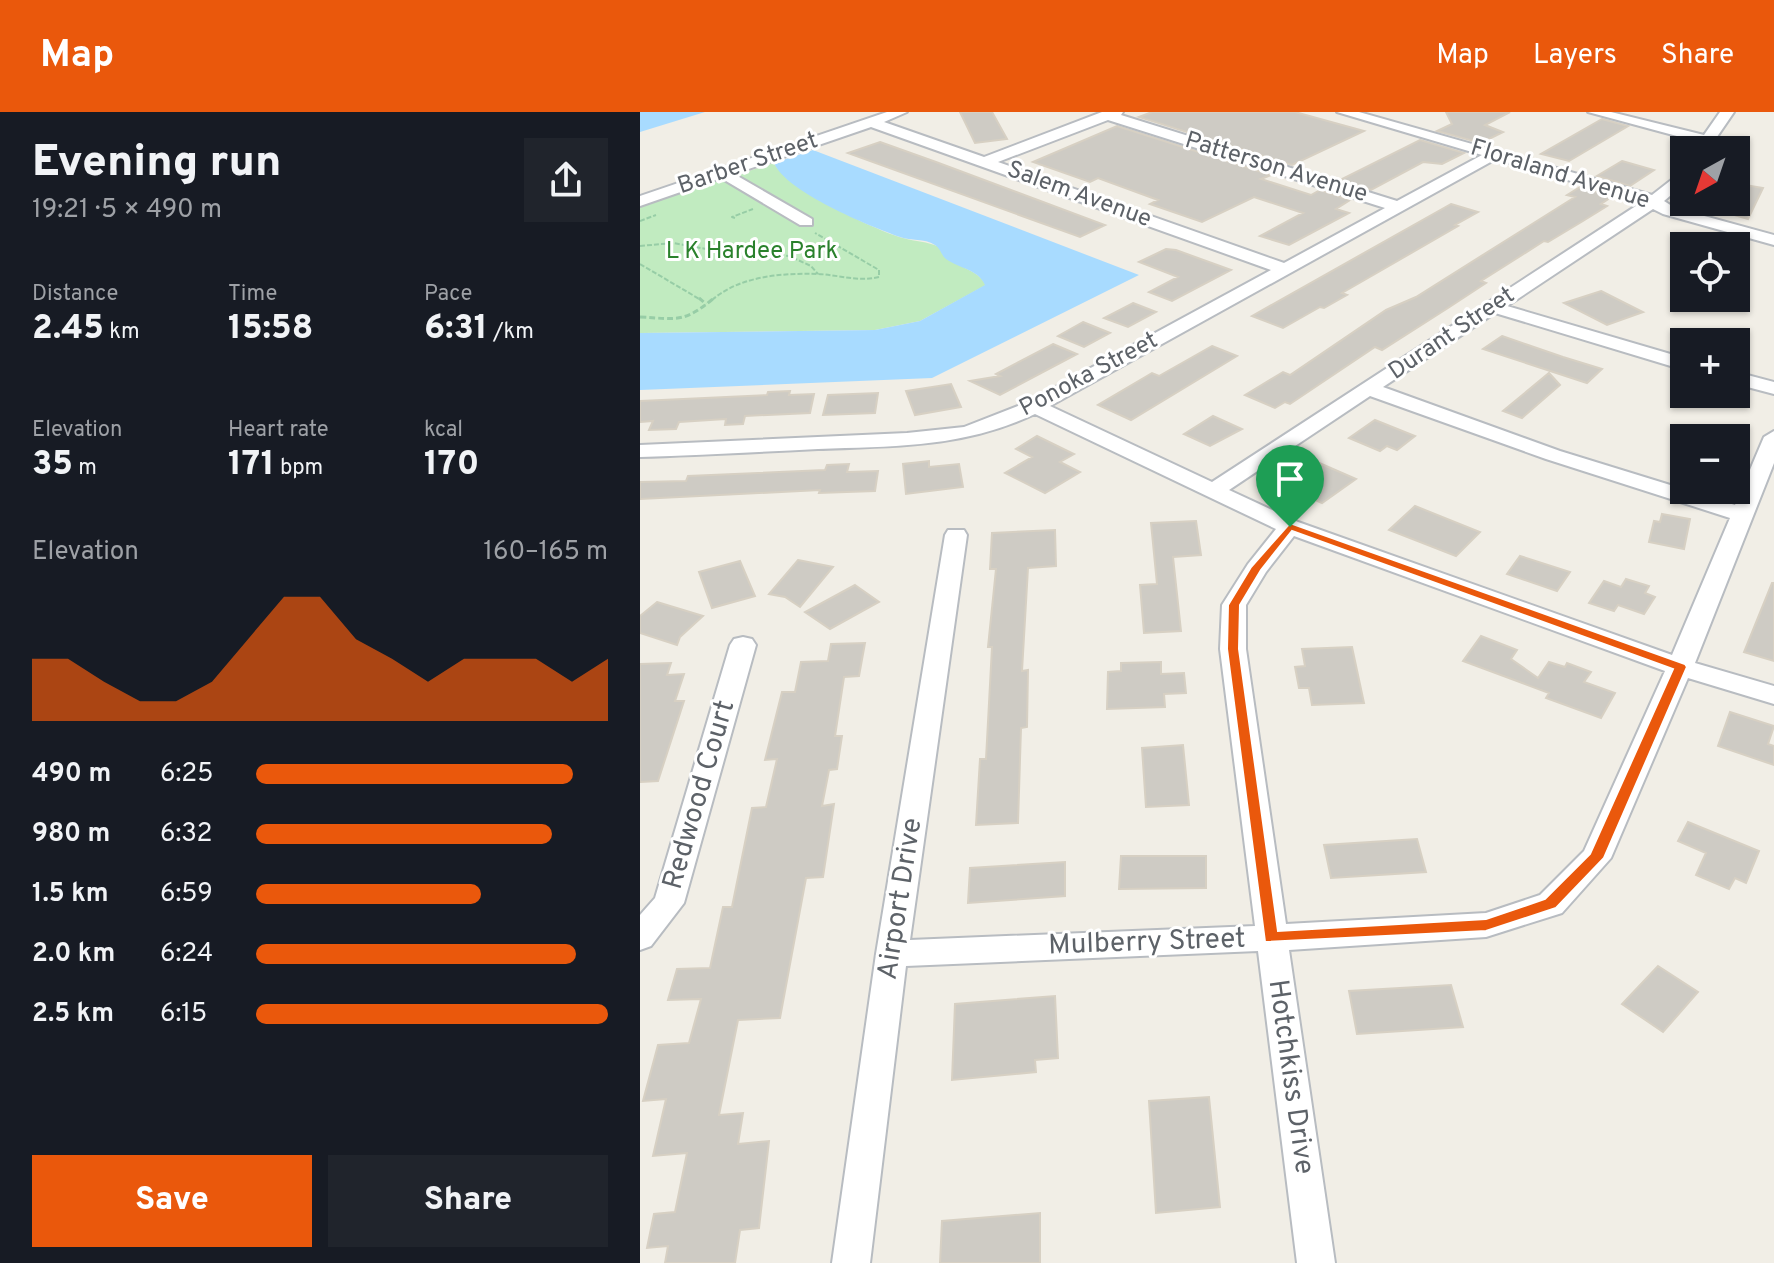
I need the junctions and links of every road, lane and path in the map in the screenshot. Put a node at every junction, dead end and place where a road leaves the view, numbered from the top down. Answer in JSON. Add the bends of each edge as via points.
{"nodes":[{"id":1,"x":900,"y":112,"type":"edge"},
{"id":2,"x":1344,"y":112,"type":"edge"},
{"id":3,"x":1595,"y":112,"type":"edge"},
{"id":4,"x":1727,"y":112,"type":"edge"},
{"id":5,"x":1112,"y":114,"type":"edge"},
{"id":6,"x":871,"y":122,"type":"junction"},
{"id":7,"x":1674,"y":136,"type":"edge"},
{"id":8,"x":1710,"y":136,"type":"edge"},
{"id":9,"x":1495,"y":154,"type":"junction"},
{"id":10,"x":985,"y":162,"type":"junction"},
{"id":11,"x":723,"y":173,"type":"junction"},
{"id":12,"x":1670,"y":190,"type":"edge"},
{"id":13,"x":640,"y":201,"type":"edge"},
{"id":14,"x":1653,"y":202,"type":"junction"},
{"id":15,"x":1399,"y":207,"type":"junction"},
{"id":16,"x":667,"y":211,"type":"dead end"},
{"id":17,"x":640,"y":221,"type":"edge"},
{"id":18,"x":810,"y":227,"type":"joint"},
{"id":19,"x":1774,"y":240,"type":"edge"},
{"id":20,"x":640,"y":246,"type":"edge"},
{"id":21,"x":640,"y":264,"type":"edge"},
{"id":22,"x":1286,"y":269,"type":"junction"},
{"id":23,"x":818,"y":274,"type":"junction"},
{"id":24,"x":706,"y":304,"type":"junction"},
{"id":25,"x":1493,"y":307,"type":"junction"},
{"id":26,"x":640,"y":317,"type":"edge"},
{"id":27,"x":1670,"y":360,"type":"edge"},
{"id":28,"x":1750,"y":382,"type":"edge"},
{"id":29,"x":1774,"y":388,"type":"edge"},
{"id":30,"x":1370,"y":389,"type":"junction"},
{"id":31,"x":1035,"y":406,"type":"junction"},
{"id":32,"x":1774,"y":437,"type":"edge"},
{"id":33,"x":640,"y":451,"type":"edge"},
{"id":34,"x":1215,"y":489,"type":"junction"},
{"id":35,"x":1743,"y":515,"type":"junction"},
{"id":36,"x":1290,"y":527,"type":"junction"},
{"id":37,"x":956,"y":535,"type":"dead end"},
{"id":38,"x":743,"y":645,"type":"dead end"},
{"id":39,"x":1680,"y":667,"type":"junction"},
{"id":40,"x":1774,"y":695,"type":"edge"},
{"id":41,"x":640,"y":937,"type":"edge"},
{"id":42,"x":1271,"y":938,"type":"junction"},
{"id":43,"x":892,"y":954,"type":"junction"},
{"id":44,"x":851,"y":1263,"type":"edge"},
{"id":45,"x":1316,"y":1263,"type":"edge"}],
"edges":[{"from":1,"to":6,"type":"street","name":"Barber Street"},
{"from":2,"to":9,"type":"street","name":"Floraland Avenue"},
{"from":3,"to":7,"type":"street"},
{"from":4,"to":8,"type":"street"},
{"from":5,"to":10,"type":"street"},
{"from":5,"to":15,"type":"street","name":"Patterson Avenue"},
{"from":6,"to":10,"type":"street","name":"Salem Avenue"},
{"from":6,"to":11,"type":"street","name":"Barber Street"},
{"from":9,"to":14,"type":"street","name":"Floraland Avenue"},
{"from":9,"to":15,"type":"street","name":"Ponoka Street"},
{"from":10,"to":22,"type":"street","name":"Salem Avenue"},
{"from":11,"to":13,"type":"street","name":"Barber Street"},
{"from":11,"to":18,"type":"street"},
{"from":12,"to":14,"type":"street","name":"Durant Street"},
{"from":14,"to":19,"type":"street","name":"Floraland Avenue"},
{"from":14,"to":25,"type":"street","name":"Durant Street"},
{"from":15,"to":22,"type":"street","name":"Ponoka Street"},
{"from":16,"to":17,"type":"path"},
{"from":18,"to":23,"type":"path","via":[[880,274],[862,281]]},
{"from":20,"to":23,"type":"path","via":[[673,243],[789,256]]},
{"from":21,"to":24,"type":"path"},
{"from":22,"to":31,"type":"street","name":"Ponoka Street"},
{"from":23,"to":24,"type":"path","via":[[749,279],[728,286]]},
{"from":24,"to":26,"type":"path","via":[[678,319]]},
{"from":25,"to":27,"type":"street"},
{"from":25,"to":30,"type":"street","name":"Durant Street"},
{"from":28,"to":29,"type":"street"},
{"from":30,"to":34,"type":"street","name":"Durant Street"},
{"from":30,"to":35,"type":"street"},
{"from":31,"to":33,"type":"street","name":"Ponoka Street","via":[[966,433]]},
{"from":31,"to":34,"type":"street"},
{"from":32,"to":35,"type":"street","name":"Mulberry Street"},
{"from":34,"to":36,"type":"street"},
{"from":35,"to":39,"type":"street","name":"Mulberry Street"},
{"from":36,"to":39,"type":"street"},
{"from":36,"to":42,"type":"street","name":"Hotchkiss Drive","via":[[1234,605],[1233,649]]},
{"from":37,"to":43,"type":"street","name":"Airport Drive"},
{"from":38,"to":41,"type":"street","name":"Redwood Court","via":[[669,903]]},
{"from":39,"to":40,"type":"street"},
{"from":39,"to":42,"type":"street","name":"Mulberry Street","via":[[1596,858],[1551,904],[1486,925]]},
{"from":42,"to":43,"type":"street","name":"Mulberry Street"},
{"from":42,"to":45,"type":"street","name":"Hotchkiss Drive"},
{"from":43,"to":44,"type":"street","name":"Airport Drive"}]}
